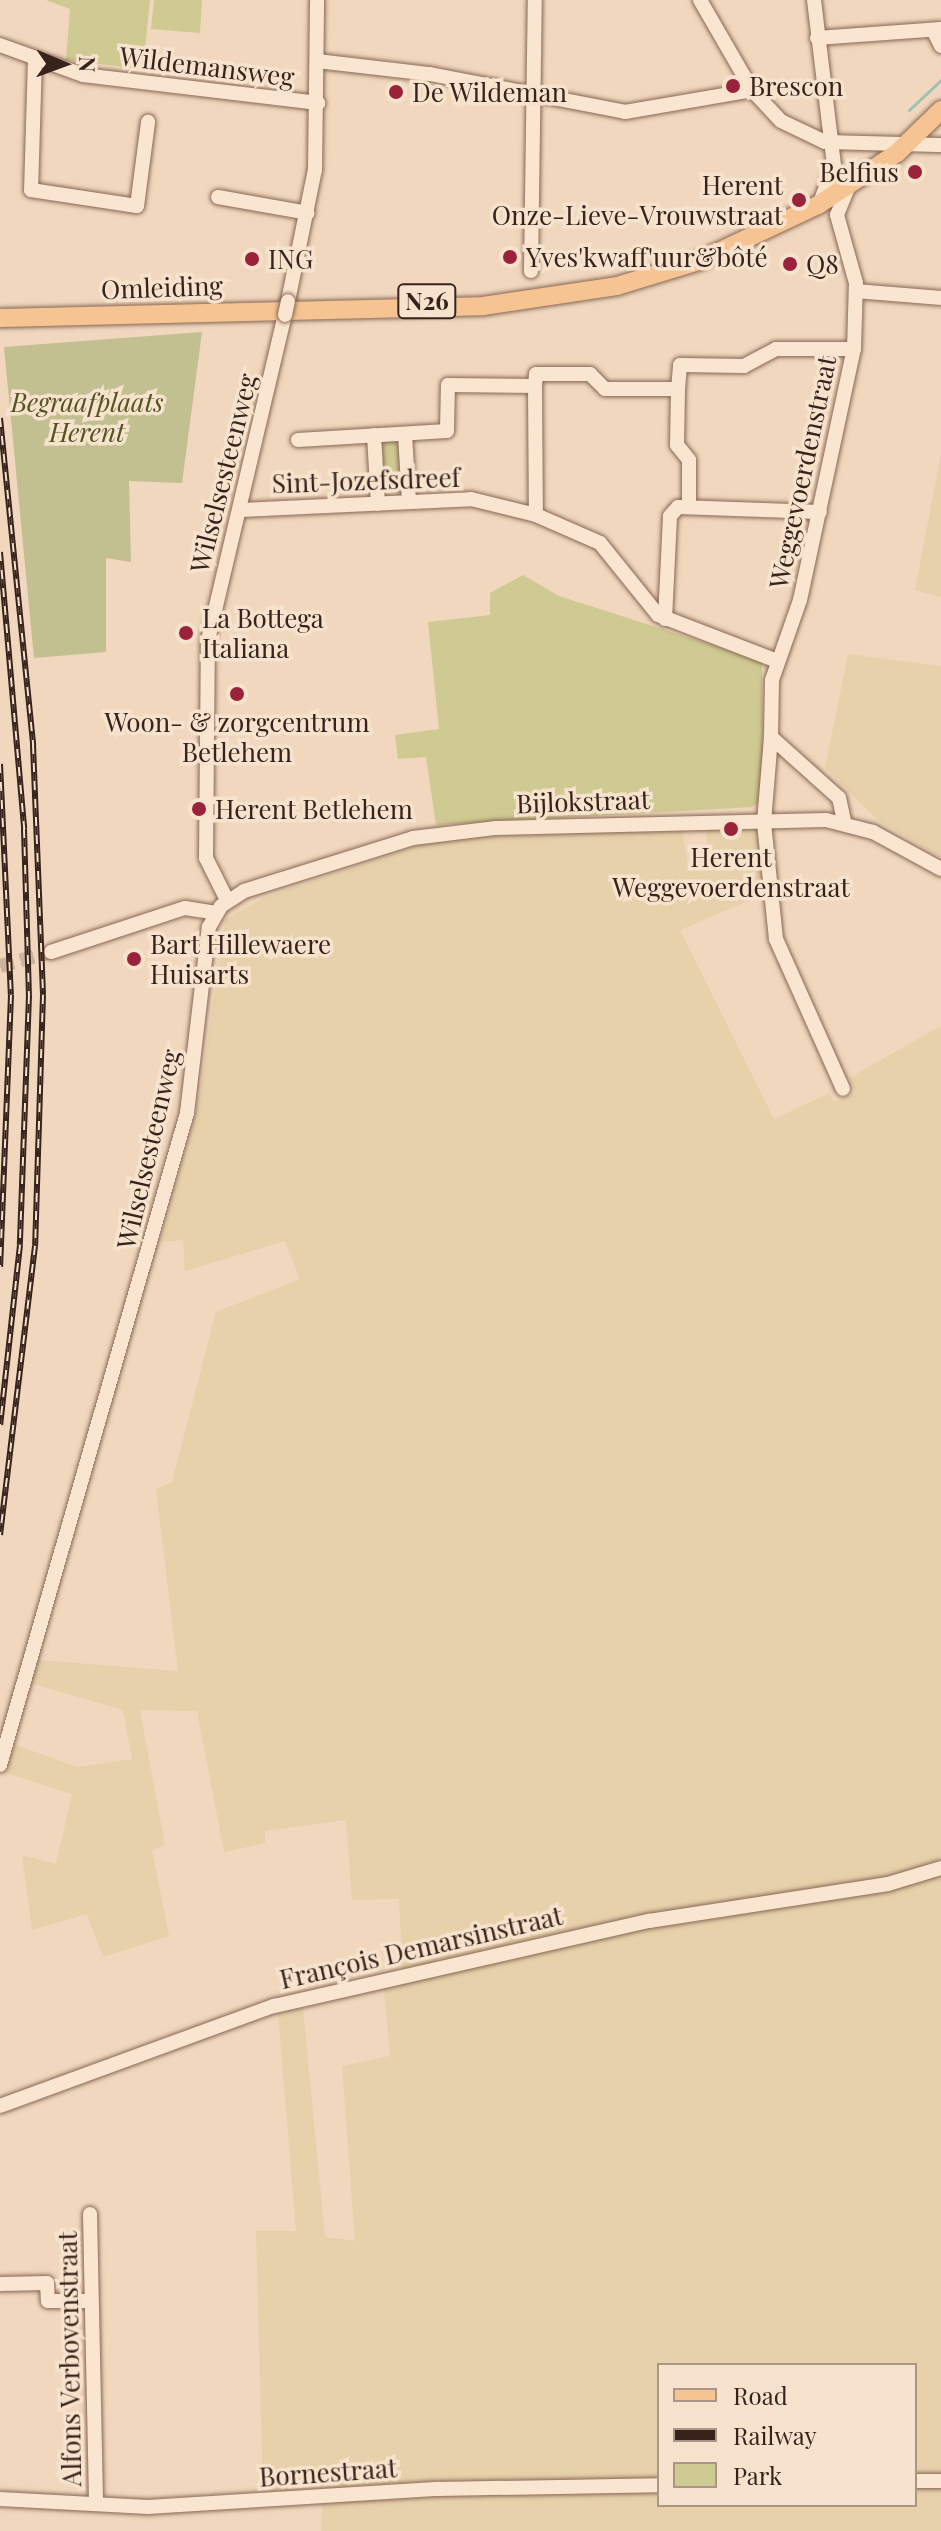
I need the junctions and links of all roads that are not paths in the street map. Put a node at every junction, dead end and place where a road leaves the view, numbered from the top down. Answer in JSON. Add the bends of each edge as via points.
{"nodes":[{"id":1,"x":317,"y":0,"type":"edge"},
{"id":2,"x":535,"y":0,"type":"edge"},
{"id":3,"x":700,"y":0,"type":"edge"},
{"id":4,"x":814,"y":0,"type":"edge"},
{"id":5,"x":937,"y":30,"type":"edge"},
{"id":6,"x":817,"y":38,"type":"junction"},
{"id":7,"x":0,"y":45,"type":"edge"},
{"id":8,"x":941,"y":46,"type":"edge"},
{"id":9,"x":35,"y":58,"type":"junction"},
{"id":10,"x":317,"y":61,"type":"junction"},
{"id":11,"x":752,"y":90,"type":"junction"},
{"id":12,"x":533,"y":93,"type":"junction"},
{"id":13,"x":318,"y":103,"type":"junction"},
{"id":14,"x":941,"y":110,"type":"edge"},
{"id":15,"x":148,"y":122,"type":"dead end"},
{"id":16,"x":910,"y":140,"type":"junction"},
{"id":17,"x":825,"y":142,"type":"junction"},
{"id":18,"x":941,"y":145,"type":"edge"},
{"id":19,"x":840,"y":187,"type":"junction"},
{"id":20,"x":218,"y":197,"type":"dead end"},
{"id":21,"x":818,"y":205,"type":"junction"},
{"id":22,"x":308,"y":213,"type":"junction"},
{"id":23,"x":837,"y":215,"type":"junction"},
{"id":24,"x":531,"y":271,"type":"dead end"},
{"id":25,"x":856,"y":291,"type":"junction"},
{"id":26,"x":941,"y":298,"type":"edge"},
{"id":27,"x":0,"y":311,"type":"edge"},
{"id":28,"x":0,"y":318,"type":"edge"},
{"id":29,"x":854,"y":349,"type":"junction"},
{"id":30,"x":535,"y":386,"type":"junction"},
{"id":31,"x":678,"y":389,"type":"junction"},
{"id":32,"x":405,"y":434,"type":"junction"},
{"id":33,"x":374,"y":435,"type":"junction"},
{"id":34,"x":298,"y":440,"type":"dead end"},
{"id":35,"x":409,"y":502,"type":"junction"},
{"id":36,"x":378,"y":504,"type":"junction"},
{"id":37,"x":689,"y":506,"type":"junction"},
{"id":38,"x":241,"y":510,"type":"junction"},
{"id":39,"x":820,"y":512,"type":"junction"},
{"id":40,"x":536,"y":515,"type":"junction"},
{"id":41,"x":665,"y":619,"type":"junction"},
{"id":42,"x":777,"y":661,"type":"junction"},
{"id":43,"x":771,"y":737,"type":"junction"},
{"id":44,"x":764,"y":820,"type":"junction"},
{"id":45,"x":844,"y":821,"type":"junction"},
{"id":46,"x":941,"y":869,"type":"edge"},
{"id":47,"x":227,"y":900,"type":"junction"},
{"id":48,"x":215,"y":913,"type":"junction"},
{"id":49,"x":51,"y":952,"type":"tunnel mouth"},
{"id":50,"x":843,"y":1089,"type":"dead end"},
{"id":51,"x":0,"y":1765,"type":"edge"},
{"id":52,"x":941,"y":1868,"type":"edge"},
{"id":53,"x":0,"y":2106,"type":"edge"},
{"id":54,"x":90,"y":2214,"type":"dead end"},
{"id":55,"x":0,"y":2284,"type":"edge"},
{"id":56,"x":91,"y":2301,"type":"junction"},
{"id":57,"x":917,"y":2481,"type":"edge"},
{"id":58,"x":941,"y":2481,"type":"edge"},
{"id":59,"x":657,"y":2485,"type":"edge"},
{"id":60,"x":0,"y":2499,"type":"edge"},
{"id":61,"x":96,"y":2504,"type":"junction"}],
"edges":[{"from":1,"to":10,"type":"street","name":"Wilselsesteenweg"},
{"from":2,"to":12,"type":"street"},
{"from":3,"to":11,"type":"street"},
{"from":4,"to":6,"type":"street"},
{"from":5,"to":6,"type":"street"},
{"from":5,"to":8,"type":"street"},
{"from":6,"to":17,"type":"street"},
{"from":7,"to":9,"type":"street","name":"Wildemansweg"},
{"from":9,"to":13,"type":"street","name":"Wildemansweg","via":[[83,75]]},
{"from":9,"to":15,"type":"street","via":[[31,190],[137,206]]},
{"from":10,"to":12,"type":"street"},
{"from":10,"to":13,"type":"street","name":"Wilselsesteenweg"},
{"from":11,"to":12,"type":"street","via":[[625,112]]},
{"from":11,"to":17,"type":"street","via":[[781,121]]},
{"from":12,"to":24,"type":"street"},
{"from":13,"to":22,"type":"street","name":"Wilselsesteenweg"},
{"from":14,"to":16,"type":"main road","name":"Omleiding","number":"N26"},
{"from":16,"to":17,"type":"street"},
{"from":16,"to":18,"type":"street"},
{"from":16,"to":19,"type":"main road","name":"Omleiding","number":"N26"},
{"from":17,"to":19,"type":"street"},
{"from":19,"to":21,"type":"main road","name":"Omleiding","number":"N26"},
{"from":19,"to":23,"type":"street"},
{"from":19,"to":27,"type":"main road","name":"Omleiding","number":"N26","via":[[667,263],[531,294]]},
{"from":20,"to":22,"type":"street"},
{"from":21,"to":23,"type":"street"},
{"from":21,"to":28,"type":"main road","name":"Omleiding","number":"N26","via":[[699,261],[557,298]]},
{"from":22,"to":38,"type":"street","name":"Wilselsesteenweg"},
{"from":23,"to":25,"type":"street","name":"Weggevoerdenstraat"},
{"from":25,"to":26,"type":"street"},
{"from":25,"to":29,"type":"street","name":"Weggevoerdenstraat"},
{"from":29,"to":31,"type":"street","via":[[776,349],[744,366],[680,365]]},
{"from":29,"to":39,"type":"street","name":"Weggevoerdenstraat"},
{"from":30,"to":31,"type":"street","via":[[536,374],[590,374],[605,389]]},
{"from":30,"to":32,"type":"street","via":[[448,385],[447,431]]},
{"from":30,"to":40,"type":"street"},
{"from":31,"to":37,"type":"street","via":[[677,445],[689,460]]},
{"from":32,"to":33,"type":"street"},
{"from":32,"to":35,"type":"street"},
{"from":33,"to":34,"type":"street"},
{"from":33,"to":36,"type":"street"},
{"from":35,"to":36,"type":"street","name":"Sint-Jozefsdreef"},
{"from":35,"to":40,"type":"street","name":"Sint-Jozefsdreef","via":[[471,499]]},
{"from":36,"to":38,"type":"street","name":"Sint-Jozefsdreef"},
{"from":37,"to":39,"type":"street"},
{"from":37,"to":41,"type":"street","via":[[670,516]]},
{"from":38,"to":47,"type":"street","name":"Wilselsesteenweg","via":[[206,671],[206,858]]},
{"from":39,"to":42,"type":"street","name":"Weggevoerdenstraat"},
{"from":40,"to":41,"type":"street","name":"Sint-Jozefsdreef","via":[[600,543]]},
{"from":41,"to":42,"type":"street","name":"Sint-Jozefsdreef"},
{"from":42,"to":43,"type":"street","name":"Weggevoerdenstraat"},
{"from":43,"to":44,"type":"street","name":"Weggevoerdenstraat"},
{"from":43,"to":45,"type":"street","via":[[839,798]]},
{"from":44,"to":45,"type":"street","name":"Bijlokstraat"},
{"from":44,"to":47,"type":"street","name":"Bijlokstraat","via":[[440,833]]},
{"from":44,"to":50,"type":"street","name":"Weggevoerdenstraat","via":[[776,939]]},
{"from":45,"to":46,"type":"street","name":"Bijlokstraat"},
{"from":47,"to":48,"type":"street"},
{"from":48,"to":49,"type":"street","via":[[185,908]]},
{"from":48,"to":51,"type":"street","name":"Wilselsesteenweg","via":[[187,1113]]},
{"from":52,"to":53,"type":"street","name":"François Demarsinstraat","via":[[867,1888],[649,1921],[274,2006]]},
{"from":54,"to":56,"type":"street","name":"Alfons Verbovenstraat"},
{"from":55,"to":56,"type":"street","via":[[47,2283],[48,2301]]},
{"from":56,"to":61,"type":"street","name":"Alfons Verbovenstraat"},
{"from":57,"to":58,"type":"street"},
{"from":59,"to":61,"type":"street","name":"Bornestraat"},
{"from":60,"to":61,"type":"street","name":"Bornestraat"}]}
